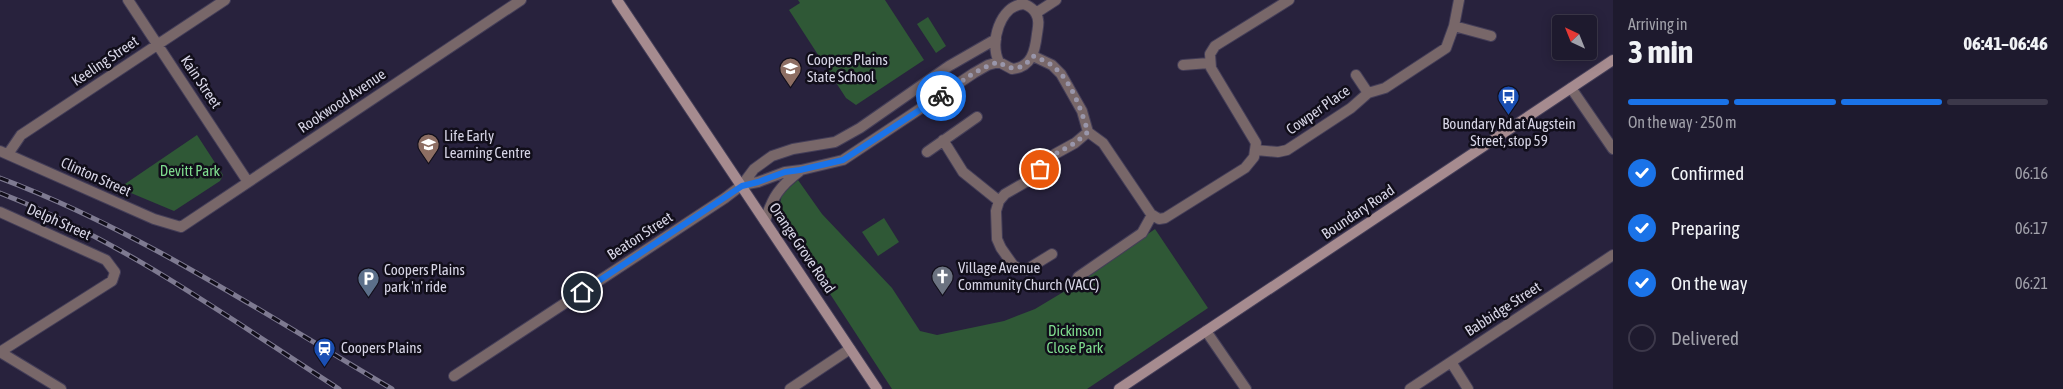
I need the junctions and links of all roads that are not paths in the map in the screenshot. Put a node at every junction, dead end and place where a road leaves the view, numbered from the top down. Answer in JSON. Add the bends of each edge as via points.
{"nodes":[{"id":1,"x":128,"y":0,"type":"edge"},
{"id":2,"x":225,"y":0,"type":"edge"},
{"id":3,"x":521,"y":0,"type":"edge"},
{"id":4,"x":617,"y":0,"type":"edge"},
{"id":5,"x":1056,"y":0,"type":"edge"},
{"id":6,"x":1289,"y":0,"type":"edge"},
{"id":7,"x":1459,"y":0,"type":"edge"},
{"id":8,"x":1008,"y":4,"type":"edge"},
{"id":9,"x":1036,"y":13,"type":"junction"},
{"id":10,"x":1454,"y":26,"type":"junction"},
{"id":11,"x":1491,"y":36,"type":"dead end"},
{"id":12,"x":996,"y":39,"type":"junction"},
{"id":13,"x":157,"y":44,"type":"junction"},
{"id":14,"x":1033,"y":56,"type":"junction"},
{"id":15,"x":1613,"y":60,"type":"edge"},
{"id":16,"x":999,"y":62,"type":"junction"},
{"id":17,"x":1210,"y":63,"type":"junction"},
{"id":18,"x":1183,"y":65,"type":"dead end"},
{"id":19,"x":1356,"y":75,"type":"dead end"},
{"id":20,"x":1572,"y":88,"type":"junction"},
{"id":21,"x":1368,"y":93,"type":"junction"},
{"id":22,"x":977,"y":117,"type":"dead end"},
{"id":23,"x":1088,"y":132,"type":"junction"},
{"id":24,"x":943,"y":140,"type":"junction"},
{"id":25,"x":1613,"y":149,"type":"edge"},
{"id":26,"x":1256,"y":150,"type":"junction"},
{"id":27,"x":4,"y":152,"type":"edge"},
{"id":28,"x":927,"y":152,"type":"dead end"},
{"id":29,"x":800,"y":170,"type":"junction"},
{"id":30,"x":248,"y":182,"type":"junction"},
{"id":31,"x":742,"y":186,"type":"junction"},
{"id":32,"x":999,"y":201,"type":"junction"},
{"id":33,"x":0,"y":212,"type":"edge"},
{"id":34,"x":1152,"y":215,"type":"junction"},
{"id":35,"x":765,"y":221,"type":"junction"},
{"id":36,"x":181,"y":227,"type":"joint"},
{"id":37,"x":1052,"y":254,"type":"dead end"},
{"id":38,"x":1613,"y":255,"type":"edge"},
{"id":39,"x":1078,"y":277,"type":"dead end"},
{"id":40,"x":1206,"y":331,"type":"junction"},
{"id":41,"x":850,"y":349,"type":"junction"},
{"id":42,"x":0,"y":352,"type":"edge"},
{"id":43,"x":1451,"y":362,"type":"junction"},
{"id":44,"x":454,"y":376,"type":"dead end"},
{"id":45,"x":61,"y":389,"type":"edge"},
{"id":46,"x":790,"y":389,"type":"edge"},
{"id":47,"x":877,"y":389,"type":"edge"},
{"id":48,"x":1119,"y":389,"type":"edge"},
{"id":49,"x":1246,"y":389,"type":"edge"},
{"id":50,"x":1410,"y":389,"type":"edge"},
{"id":51,"x":1468,"y":389,"type":"edge"}],
"edges":[{"from":1,"to":13,"type":"street","name":"Kain Street"},
{"from":2,"to":13,"type":"street","name":"Keeling Street"},
{"from":3,"to":30,"type":"street","name":"Rookwood Avenue"},
{"from":4,"to":31,"type":"main road","name":"Orange Grove Road"},
{"from":5,"to":9,"type":"street"},
{"from":6,"to":17,"type":"street","via":[[1215,46],[1210,54]]},
{"from":7,"to":10,"type":"street","name":"Cowper Place"},
{"from":8,"to":9,"type":"street","via":[[1024,4]]},
{"from":8,"to":12,"type":"street"},
{"from":9,"to":14,"type":"street"},
{"from":10,"to":11,"type":"street"},
{"from":10,"to":21,"type":"street","name":"Cowper Place","via":[[1449,43],[1440,52],[1385,88]]},
{"from":12,"to":16,"type":"street"},
{"from":12,"to":31,"type":"street","via":[[949,66],[841,139],[772,156],[754,169]]},
{"from":13,"to":27,"type":"street","name":"Keeling Street","via":[[21,135]]},
{"from":13,"to":30,"type":"street","name":"Kain Street"},
{"from":14,"to":16,"type":"street","via":[[1016,69]]},
{"from":14,"to":23,"type":"street","via":[[1052,65],[1061,74],[1082,111]]},
{"from":15,"to":20,"type":"main road","name":"Boundary Road"},
{"from":16,"to":29,"type":"street","via":[[974,73],[843,160]]},
{"from":17,"to":18,"type":"street"},
{"from":17,"to":26,"type":"street","via":[[1256,143]]},
{"from":19,"to":21,"type":"street","name":"Cowper Place"},
{"from":20,"to":25,"type":"street"},
{"from":20,"to":40,"type":"main road","name":"Boundary Road"},
{"from":21,"to":26,"type":"street","name":"Cowper Place","via":[[1288,150]]},
{"from":22,"to":24,"type":"street"},
{"from":23,"to":32,"type":"street","via":[[1055,154],[1030,179]]},
{"from":23,"to":34,"type":"street","via":[[1103,143]]},
{"from":24,"to":28,"type":"street"},
{"from":24,"to":32,"type":"street","via":[[963,172]]},
{"from":26,"to":34,"type":"street","via":[[1245,168],[1165,218]]},
{"from":27,"to":36,"type":"street","name":"Clinton Street","via":[[154,219]]},
{"from":29,"to":31,"type":"street"},
{"from":29,"to":35,"type":"street","via":[[771,201]]},
{"from":30,"to":36,"type":"street","name":"Rookwood Avenue"},
{"from":31,"to":35,"type":"main road","name":"Orange Grove Road"},
{"from":31,"to":44,"type":"street","name":"Beaton Street"},
{"from":32,"to":37,"type":"street","via":[[997,239],[1013,265],[1026,270]]},
{"from":33,"to":42,"type":"street","name":"Delph Street","via":[[106,260],[115,272],[112,281]]},
{"from":34,"to":39,"type":"street","via":[[1142,233]]},
{"from":35,"to":41,"type":"main road","name":"Orange Grove Road"},
{"from":38,"to":43,"type":"street","name":"Babbidge Street"},
{"from":40,"to":48,"type":"main road","name":"Boundary Road"},
{"from":40,"to":49,"type":"street"},
{"from":41,"to":46,"type":"street"},
{"from":41,"to":47,"type":"main road","name":"Orange Grove Road"},
{"from":42,"to":45,"type":"street"},
{"from":43,"to":50,"type":"street","name":"Babbidge Street"},
{"from":43,"to":51,"type":"street"}]}
